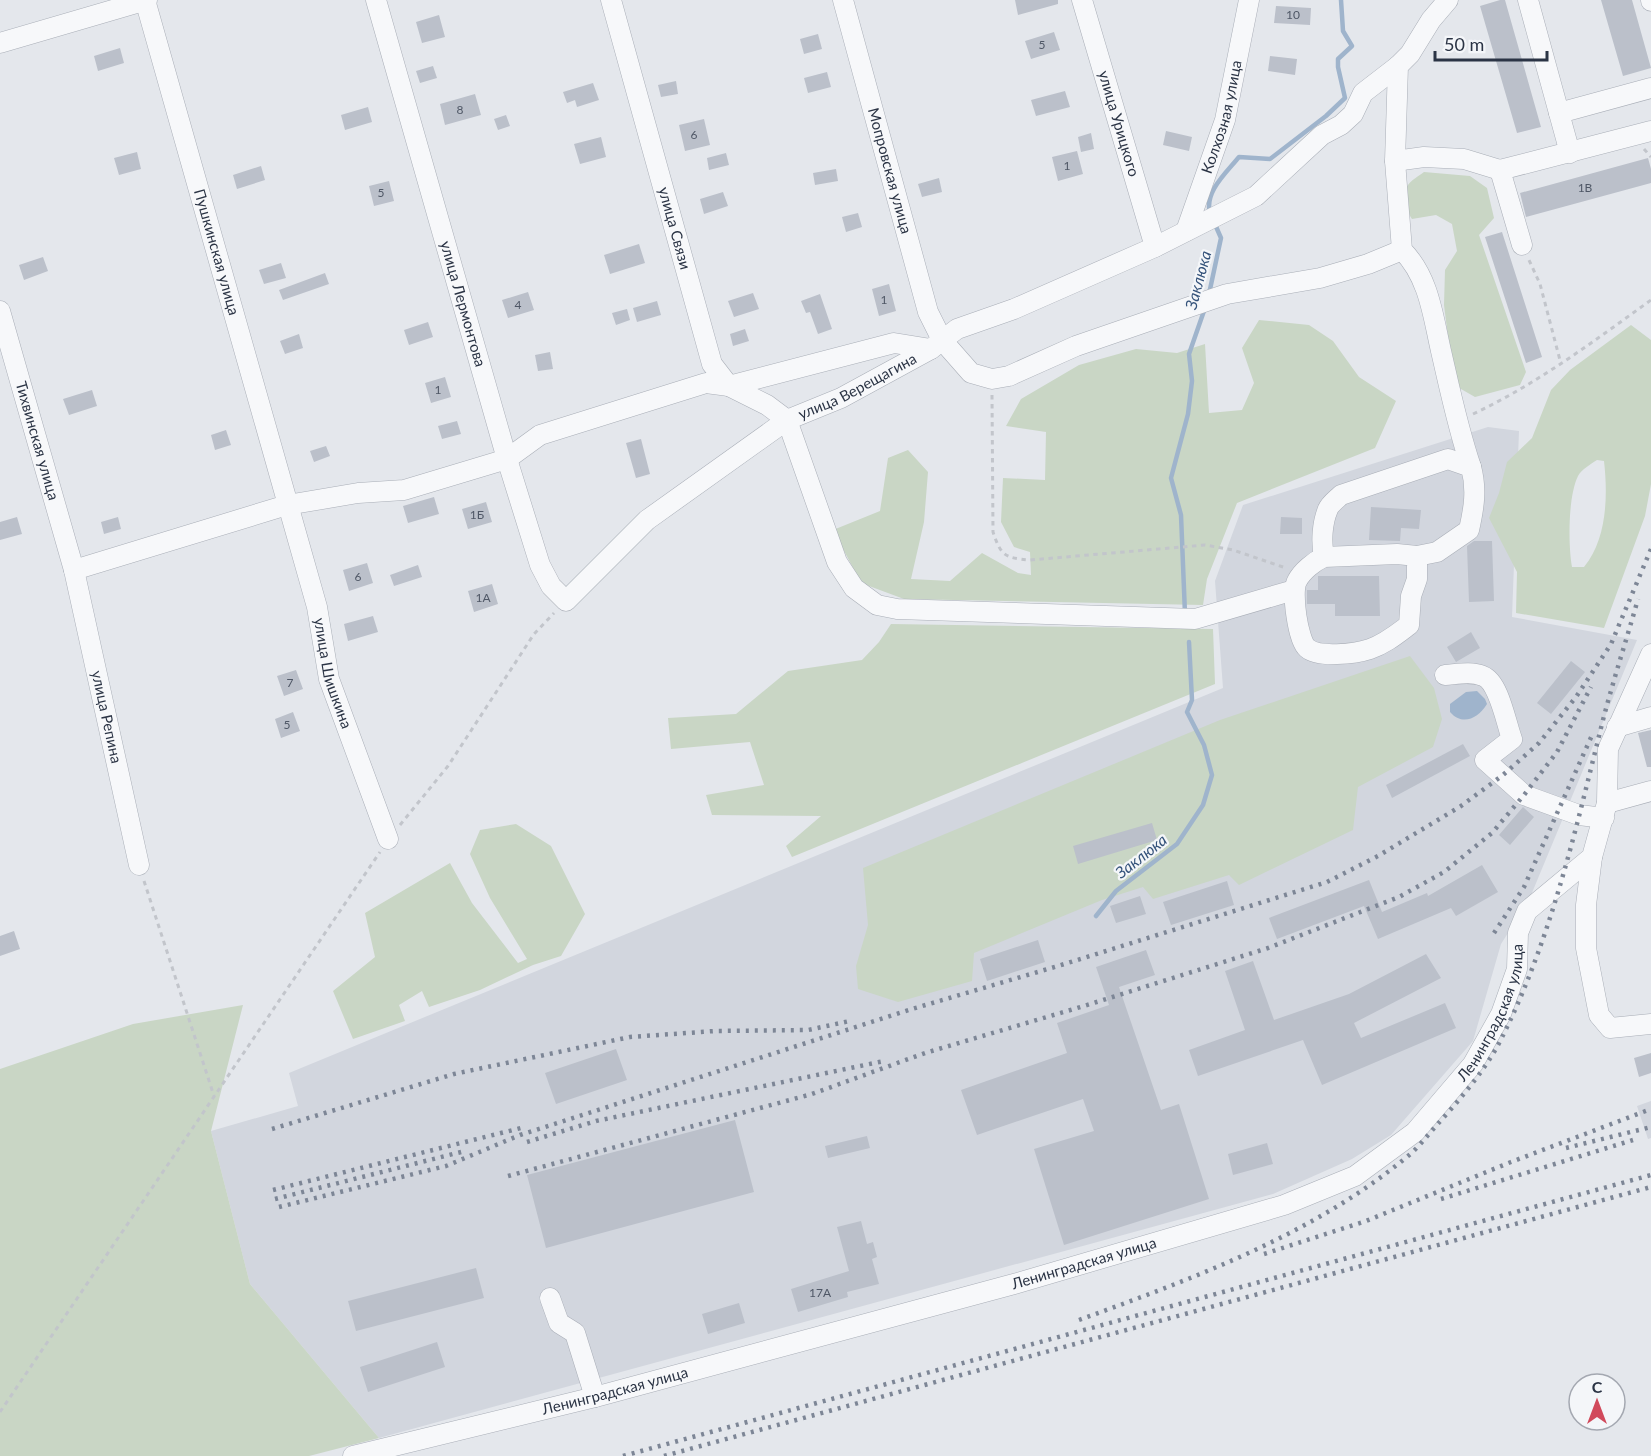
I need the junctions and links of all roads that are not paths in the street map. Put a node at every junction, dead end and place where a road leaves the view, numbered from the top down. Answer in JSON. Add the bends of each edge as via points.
{"nodes":[{"id":1,"x":145,"y":0,"type":"edge"},
{"id":2,"x":376,"y":0,"type":"edge"},
{"id":3,"x":611,"y":0,"type":"edge"},
{"id":4,"x":843,"y":0,"type":"edge"},
{"id":5,"x":1082,"y":0,"type":"edge"},
{"id":6,"x":1249,"y":0,"type":"edge"},
{"id":7,"x":1449,"y":0,"type":"edge"},
{"id":8,"x":1528,"y":0,"type":"edge"},
{"id":9,"x":0,"y":43,"type":"edge"},
{"id":10,"x":1398,"y":66,"type":"junction"},
{"id":11,"x":1651,"y":88,"type":"edge"},
{"id":12,"x":1559,"y":113,"type":"junction"},
{"id":13,"x":1651,"y":131,"type":"edge"},
{"id":14,"x":1570,"y":153,"type":"junction"},
{"id":15,"x":1395,"y":161,"type":"junction"},
{"id":16,"x":1500,"y":170,"type":"junction"},
{"id":17,"x":1195,"y":227,"type":"junction"},
{"id":18,"x":1522,"y":245,"type":"road end"},
{"id":19,"x":1155,"y":247,"type":"junction"},
{"id":20,"x":1402,"y":250,"type":"junction"},
{"id":21,"x":0,"y":311,"type":"edge"},
{"id":22,"x":937,"y":345,"type":"junction"},
{"id":23,"x":729,"y":386,"type":"junction"},
{"id":24,"x":787,"y":420,"type":"junction"},
{"id":25,"x":507,"y":459,"type":"junction"},
{"id":26,"x":1471,"y":467,"type":"junction"},
{"id":27,"x":287,"y":505,"type":"junction"},
{"id":28,"x":1417,"y":556,"type":"junction"},
{"id":29,"x":1324,"y":557,"type":"junction"},
{"id":30,"x":74,"y":570,"type":"junction"},
{"id":31,"x":1299,"y":582,"type":"junction"},
{"id":32,"x":566,"y":601,"type":"joint"},
{"id":33,"x":1651,"y":654,"type":"edge"},
{"id":34,"x":1445,"y":675,"type":"dead end"},
{"id":35,"x":1651,"y":717,"type":"edge"},
{"id":36,"x":1617,"y":727,"type":"junction"},
{"id":37,"x":1651,"y":791,"type":"edge"},
{"id":38,"x":1606,"y":810,"type":"junction"},
{"id":39,"x":388,"y":839,"type":"road end"},
{"id":40,"x":1593,"y":857,"type":"junction"},
{"id":41,"x":139,"y":865,"type":"road end"},
{"id":42,"x":1651,"y":1024,"type":"edge"},
{"id":43,"x":550,"y":1298,"type":"dead end"},
{"id":44,"x":595,"y":1397,"type":"junction"},
{"id":45,"x":353,"y":1456,"type":"edge"}],
"edges":[{"from":1,"to":9,"type":"street"},
{"from":1,"to":27,"type":"street","name":"Пушкинская улица"},
{"from":2,"to":25,"type":"street","name":"улица Лермонтова"},
{"from":3,"to":23,"type":"street","name":"улица Связи","via":[[712,364]]},
{"from":4,"to":22,"type":"street","name":"Мопровская улица"},
{"from":5,"to":19,"type":"street","name":"улица Урицкого"},
{"from":6,"to":17,"type":"street","name":"Колхозная улица","via":[[1224,120]]},
{"from":7,"to":10,"type":"street","name":"улица Верещагина"},
{"from":8,"to":12,"type":"street"},
{"from":10,"to":15,"type":"street"},
{"from":10,"to":17,"type":"street","name":"улица Верещагина","via":[[1363,93],[1353,114],[1341,125],[1322,135],[1256,196]]},
{"from":11,"to":12,"type":"street"},
{"from":12,"to":14,"type":"street"},
{"from":13,"to":14,"type":"street"},
{"from":14,"to":16,"type":"street"},
{"from":15,"to":16,"type":"street","via":[[1424,157],[1464,159]]},
{"from":15,"to":20,"type":"street"},
{"from":16,"to":18,"type":"street"},
{"from":17,"to":19,"type":"street","name":"улица Верещагина"},
{"from":19,"to":22,"type":"street","name":"улица Верещагина","via":[[1014,309],[957,329]]},
{"from":20,"to":22,"type":"street","name":"Мопровская улица","via":[[1320,278],[1227,294],[1076,346],[1009,376],[992,379],[971,373]]},
{"from":20,"to":26,"type":"street","via":[[1421,274],[1429,299]]},
{"from":21,"to":30,"type":"street","name":"Тихвинская улица"},
{"from":22,"to":23,"type":"street","via":[[894,343]]},
{"from":22,"to":24,"type":"street","name":"улица Верещагина","via":[[841,398]]},
{"from":23,"to":24,"type":"street","name":"улица Связи"},
{"from":23,"to":25,"type":"street","via":[[706,383],[540,435]]},
{"from":24,"to":31,"type":"street","via":[[837,562],[854,588],[877,605],[897,609],[1195,619]]},
{"from":24,"to":32,"type":"street","name":"улица Верещагина","via":[[647,519]]},
{"from":25,"to":27,"type":"street","via":[[404,490]]},
{"from":25,"to":32,"type":"street","name":"улица Лермонтова","via":[[540,565],[551,586]]},
{"from":26,"to":28,"type":"street","via":[[1476,483],[1469,530],[1437,552]]},
{"from":26,"to":29,"type":"street","via":[[1448,459],[1341,495],[1328,507]]},
{"from":27,"to":30,"type":"street"},
{"from":27,"to":39,"type":"street","name":"улица Шишкина","via":[[317,607],[329,679]]},
{"from":28,"to":29,"type":"street"},
{"from":28,"to":31,"type":"street","via":[[1409,625],[1369,650],[1323,655],[1308,649],[1300,638]]},
{"from":29,"to":31,"type":"street"},
{"from":30,"to":41,"type":"street","name":"улица Репина"},
{"from":33,"to":36,"type":"street"},
{"from":34,"to":38,"type":"street","via":[[1485,676],[1496,687],[1512,739],[1485,760],[1524,795],[1579,815]]},
{"from":35,"to":36,"type":"street"},
{"from":36,"to":38,"type":"street","via":[[1608,748]]},
{"from":37,"to":38,"type":"street"},
{"from":38,"to":40,"type":"street"},
{"from":40,"to":42,"type":"street","via":[[1586,905],[1586,948],[1599,1015],[1610,1028]]},
{"from":40,"to":44,"type":"street","name":"Ленинградская улица","via":[[1527,911],[1518,933],[1517,969],[1501,1014],[1473,1064],[1415,1132],[1354,1176],[1284,1205],[1014,1284]]},
{"from":43,"to":44,"type":"street","via":[[559,1323],[575,1333]]},
{"from":44,"to":45,"type":"street","name":"Ленинградская улица"}]}
